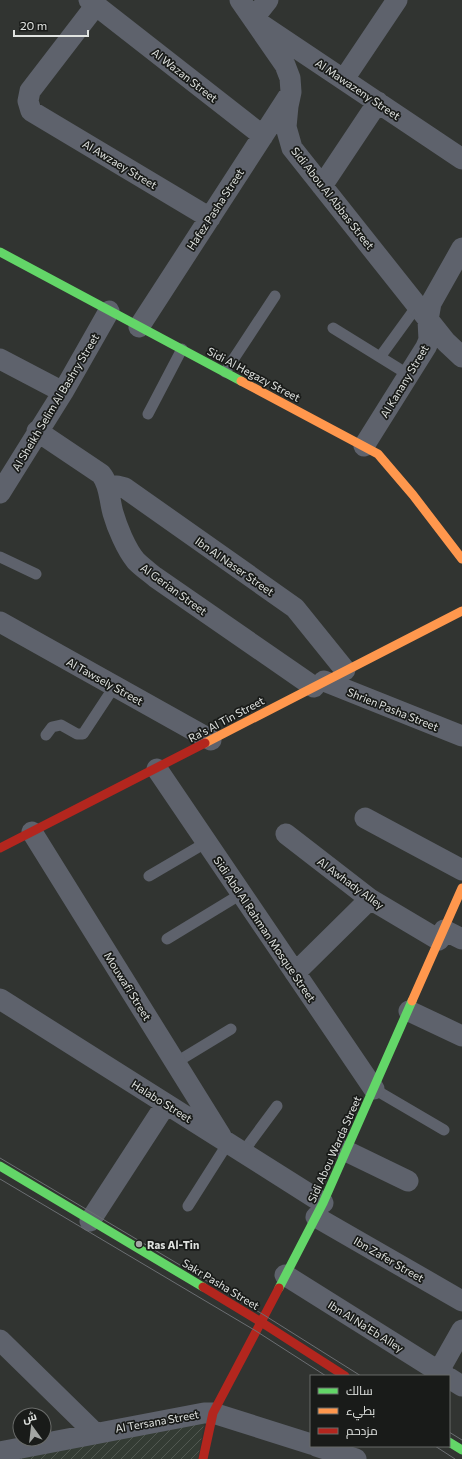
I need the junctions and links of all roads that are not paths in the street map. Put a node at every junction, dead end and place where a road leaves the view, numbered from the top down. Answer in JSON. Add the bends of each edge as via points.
{"nodes":[{"id":1,"x":240,"y":0,"type":"edge"},
{"id":2,"x":268,"y":0,"type":"edge"},
{"id":3,"x":397,"y":0,"type":"edge"},
{"id":4,"x":93,"y":2,"type":"edge"},
{"id":5,"x":253,"y":19,"type":"junction"},
{"id":6,"x":344,"y":79,"type":"junction"},
{"id":7,"x":291,"y":92,"type":"junction"},
{"id":8,"x":378,"y":102,"type":"junction"},
{"id":9,"x":262,"y":136,"type":"junction"},
{"id":10,"x":462,"y":159,"type":"edge"},
{"id":11,"x":322,"y":186,"type":"junction"},
{"id":12,"x":210,"y":218,"type":"junction"},
{"id":13,"x":462,"y":248,"type":"edge"},
{"id":14,"x":0,"y":252,"type":"edge"},
{"id":15,"x":275,"y":296,"type":"dead end"},
{"id":16,"x":109,"y":311,"type":"junction"},
{"id":17,"x":423,"y":313,"type":"junction"},
{"id":18,"x":139,"y":327,"type":"junction"},
{"id":19,"x":333,"y":328,"type":"dead end"},
{"id":20,"x":182,"y":349,"type":"junction"},
{"id":21,"x":380,"y":357,"type":"junction"},
{"id":22,"x":462,"y":357,"type":"edge"},
{"id":23,"x":0,"y":359,"type":"edge"},
{"id":24,"x":225,"y":372,"type":"junction"},
{"id":25,"x":409,"y":375,"type":"junction"},
{"id":26,"x":62,"y":392,"type":"junction"},
{"id":27,"x":148,"y":414,"type":"dead end"},
{"id":28,"x":37,"y":431,"type":"junction"},
{"id":29,"x":364,"y":446,"type":"junction"},
{"id":30,"x":108,"y":486,"type":"junction"},
{"id":31,"x":0,"y":493,"type":"edge"},
{"id":32,"x":0,"y":556,"type":"edge"},
{"id":33,"x":462,"y":559,"type":"edge"},
{"id":34,"x":36,"y":574,"type":"dead end"},
{"id":35,"x":462,"y":611,"type":"edge"},
{"id":36,"x":1,"y":624,"type":"edge"},
{"id":37,"x":345,"y":670,"type":"junction"},
{"id":38,"x":319,"y":684,"type":"junction"},
{"id":39,"x":114,"y":687,"type":"junction"},
{"id":40,"x":46,"y":735,"type":"dead end"},
{"id":41,"x":462,"y":736,"type":"edge"},
{"id":42,"x":210,"y":740,"type":"junction"},
{"id":43,"x":157,"y":769,"type":"junction"},
{"id":44,"x":365,"y":818,"type":"dead end"},
{"id":45,"x":32,"y":832,"type":"junction"},
{"id":46,"x":286,"y":834,"type":"dead end"},
{"id":47,"x":207,"y":842,"type":"junction"},
{"id":48,"x":2,"y":844,"type":"edge"},
{"id":49,"x":462,"y":870,"type":"edge"},
{"id":50,"x":149,"y":876,"type":"dead end"},
{"id":51,"x":462,"y":890,"type":"edge"},
{"id":52,"x":242,"y":894,"type":"junction"},
{"id":53,"x":370,"y":899,"type":"junction"},
{"id":54,"x":448,"y":936,"type":"edge"},
{"id":55,"x":167,"y":940,"type":"dead end"},
{"id":56,"x":295,"y":973,"type":"junction"},
{"id":57,"x":1,"y":1003,"type":"edge"},
{"id":58,"x":409,"y":1011,"type":"junction"},
{"id":59,"x":231,"y":1030,"type":"dead end"},
{"id":60,"x":462,"y":1036,"type":"edge"},
{"id":61,"x":176,"y":1063,"type":"junction"},
{"id":62,"x":374,"y":1089,"type":"junction"},
{"id":63,"x":166,"y":1104,"type":"junction"},
{"id":64,"x":277,"y":1106,"type":"dead end"},
{"id":65,"x":444,"y":1130,"type":"dead end"},
{"id":66,"x":232,"y":1145,"type":"junction"},
{"id":67,"x":346,"y":1151,"type":"junction"},
{"id":68,"x":0,"y":1166,"type":"edge"},
{"id":69,"x":408,"y":1181,"type":"dead end"},
{"id":70,"x":188,"y":1206,"type":"dead end"},
{"id":71,"x":320,"y":1210,"type":"junction"},
{"id":72,"x":90,"y":1220,"type":"junction"},
{"id":73,"x":285,"y":1275,"type":"junction"},
{"id":74,"x":462,"y":1301,"type":"edge"},
{"id":75,"x":261,"y":1322,"type":"junction"},
{"id":76,"x":462,"y":1330,"type":"edge"},
{"id":77,"x":0,"y":1340,"type":"edge"},
{"id":78,"x":343,"y":1375,"type":"edge"},
{"id":79,"x":442,"y":1375,"type":"edge"},
{"id":80,"x":450,"y":1379,"type":"edge"},
{"id":81,"x":462,"y":1386,"type":"edge"},
{"id":82,"x":213,"y":1413,"type":"junction"},
{"id":83,"x":95,"y":1433,"type":"junction"},
{"id":84,"x":450,"y":1443,"type":"edge"},
{"id":85,"x":310,"y":1444,"type":"edge"},
{"id":86,"x":319,"y":1447,"type":"edge"},
{"id":87,"x":462,"y":1450,"type":"edge"},
{"id":88,"x":0,"y":1452,"type":"edge"},
{"id":89,"x":203,"y":1459,"type":"edge"},
{"id":90,"x":356,"y":1459,"type":"edge"}],
"edges":[{"from":1,"to":5,"type":"street","name":"Sidi Abou Al Abbas Street"},
{"from":2,"to":5,"type":"street"},
{"from":3,"to":6,"type":"street"},
{"from":4,"to":9,"type":"street","name":"Al Wazan Street"},
{"from":4,"to":12,"type":"street","name":"Al Awzaey Street","via":[[30,91],[28,101],[31,111]]},
{"from":5,"to":6,"type":"street","name":"Al Mawazeny Street"},
{"from":5,"to":7,"type":"street","name":"Sidi Abou Al Abbas Street","via":[[286,65]]},
{"from":6,"to":8,"type":"street","name":"Al Mawazeny Street"},
{"from":7,"to":9,"type":"street","name":"Hafez Pasha Street"},
{"from":7,"to":11,"type":"street","name":"Sidi Abou Al Abbas Street","via":[[286,127],[292,148]]},
{"from":8,"to":10,"type":"street","name":"Al Mawazeny Street"},
{"from":8,"to":11,"type":"street"},
{"from":9,"to":12,"type":"street","name":"Hafez Pasha Street"},
{"from":11,"to":17,"type":"street","name":"Sidi Abou Al Abbas Street"},
{"from":12,"to":18,"type":"street","name":"Hafez Pasha Street"},
{"from":13,"to":17,"type":"street","name":"Al Kanany Street"},
{"from":14,"to":16,"type":"street","name":"Sidi Al Hegazy Street"},
{"from":15,"to":24,"type":"lane"},
{"from":16,"to":18,"type":"street","name":"Sidi Al Hegazy Street"},
{"from":16,"to":26,"type":"street","name":"Al Sheikh Selim Al Bashry Street"},
{"from":17,"to":21,"type":"lane"},
{"from":17,"to":22,"type":"street","name":"Sidi Abou Al Abbas Street","via":[[446,342]]},
{"from":17,"to":25,"type":"street","name":"Al Kanany Street","via":[[429,340]]},
{"from":18,"to":20,"type":"street","name":"Sidi Al Hegazy Street"},
{"from":19,"to":21,"type":"lane"},
{"from":20,"to":24,"type":"street","name":"Sidi Al Hegazy Street"},
{"from":20,"to":27,"type":"lane"},
{"from":21,"to":25,"type":"lane"},
{"from":23,"to":26,"type":"street"},
{"from":24,"to":29,"type":"street","name":"Sidi Al Hegazy Street"},
{"from":25,"to":29,"type":"street","name":"Al Kanany Street"},
{"from":26,"to":28,"type":"street","name":"Al Sheikh Selim Al Bashry Street"},
{"from":28,"to":30,"type":"street","name":"Al Gerian Street","via":[[101,474]]},
{"from":28,"to":31,"type":"street","name":"Al Sheikh Selim Al Bashry Street"},
{"from":29,"to":33,"type":"street","name":"Sidi Al Hegazy Street","via":[[378,454]]},
{"from":30,"to":37,"type":"street","name":"Ibn Al Naser Street","via":[[125,488],[295,608]]},
{"from":30,"to":38,"type":"street","name":"Al Gerian Street","via":[[123,539],[136,560],[155,577]]},
{"from":32,"to":34,"type":"lane"},
{"from":35,"to":37,"type":"street","name":"Ra's Al Tin Street"},
{"from":36,"to":39,"type":"street","name":"Al Tawsely Street"},
{"from":37,"to":38,"type":"street","name":"Ra's Al Tin Street"},
{"from":38,"to":41,"type":"street","name":"Shrien Pasha Street"},
{"from":38,"to":42,"type":"street","name":"Ra's Al Tin Street"},
{"from":39,"to":40,"type":"lane","via":[[83,734],[77,734],[61,725],[52,727]]},
{"from":39,"to":42,"type":"street","name":"Al Tawsely Street"},
{"from":42,"to":43,"type":"street","name":"Ra's Al Tin Street"},
{"from":43,"to":45,"type":"street","name":"Ra's Al Tin Street"},
{"from":43,"to":47,"type":"street","name":"Sidi Abd Al Rahman Mosque Street"},
{"from":44,"to":49,"type":"street"},
{"from":45,"to":48,"type":"street","name":"Ra's Al Tin Street"},
{"from":45,"to":61,"type":"street","name":"Mouwafi Street"},
{"from":46,"to":53,"type":"street","name":"Al Awhady Alley"},
{"from":47,"to":50,"type":"lane"},
{"from":47,"to":52,"type":"street","name":"Sidi Abd Al Rahman Mosque Street"},
{"from":51,"to":54,"type":"street","name":"Sidi Abou Warda Street"},
{"from":52,"to":55,"type":"lane"},
{"from":52,"to":56,"type":"street","name":"Sidi Abd Al Rahman Mosque Street"},
{"from":53,"to":54,"type":"street","name":"Al Awhady Alley"},
{"from":53,"to":56,"type":"street"},
{"from":54,"to":58,"type":"street","name":"Sidi Abou Warda Street"},
{"from":56,"to":62,"type":"street","name":"Sidi Abd Al Rahman Mosque Street"},
{"from":57,"to":63,"type":"street","name":"Halabo Street"},
{"from":58,"to":60,"type":"street"},
{"from":58,"to":62,"type":"street","name":"Sidi Abou Warda Street"},
{"from":59,"to":61,"type":"lane"},
{"from":61,"to":66,"type":"street","name":"Mouwafi Street"},
{"from":62,"to":65,"type":"lane"},
{"from":62,"to":67,"type":"street","name":"Sidi Abou Warda Street"},
{"from":63,"to":66,"type":"street","name":"Halabo Street"},
{"from":63,"to":72,"type":"street"},
{"from":64,"to":66,"type":"lane"},
{"from":66,"to":70,"type":"lane"},
{"from":66,"to":71,"type":"street","name":"Halabo Street"},
{"from":67,"to":69,"type":"street"},
{"from":67,"to":71,"type":"street","name":"Sidi Abou Warda Street"},
{"from":68,"to":72,"type":"street","name":"Sakr Pasha Street"},
{"from":71,"to":73,"type":"street","name":"Sidi Abou Warda Street"},
{"from":71,"to":74,"type":"street","name":"Ibn Zafer Street"},
{"from":72,"to":75,"type":"street","name":"Sakr Pasha Street"},
{"from":73,"to":75,"type":"street","name":"Sidi Abou Warda Street"},
{"from":73,"to":79,"type":"street","name":"Ibn Al Na'Eb Alley"},
{"from":75,"to":78,"type":"street","name":"Sakr Pasha Street"},
{"from":75,"to":82,"type":"street","name":"Sidi Abou Warda Street"},
{"from":76,"to":79,"type":"street"},
{"from":77,"to":83,"type":"street"},
{"from":80,"to":81,"type":"street","name":"Ibn Al Na'Eb Alley"},
{"from":82,"to":83,"type":"street","name":"Al Tersana Street","via":[[194,1414]]},
{"from":82,"to":85,"type":"street","name":"Al Tersana Street"},
{"from":82,"to":89,"type":"street","name":"Sidi Abou Warda Street"},
{"from":83,"to":88,"type":"street","name":"Al Tersana Street"},
{"from":84,"to":87,"type":"street"},
{"from":86,"to":90,"type":"street"}]}
